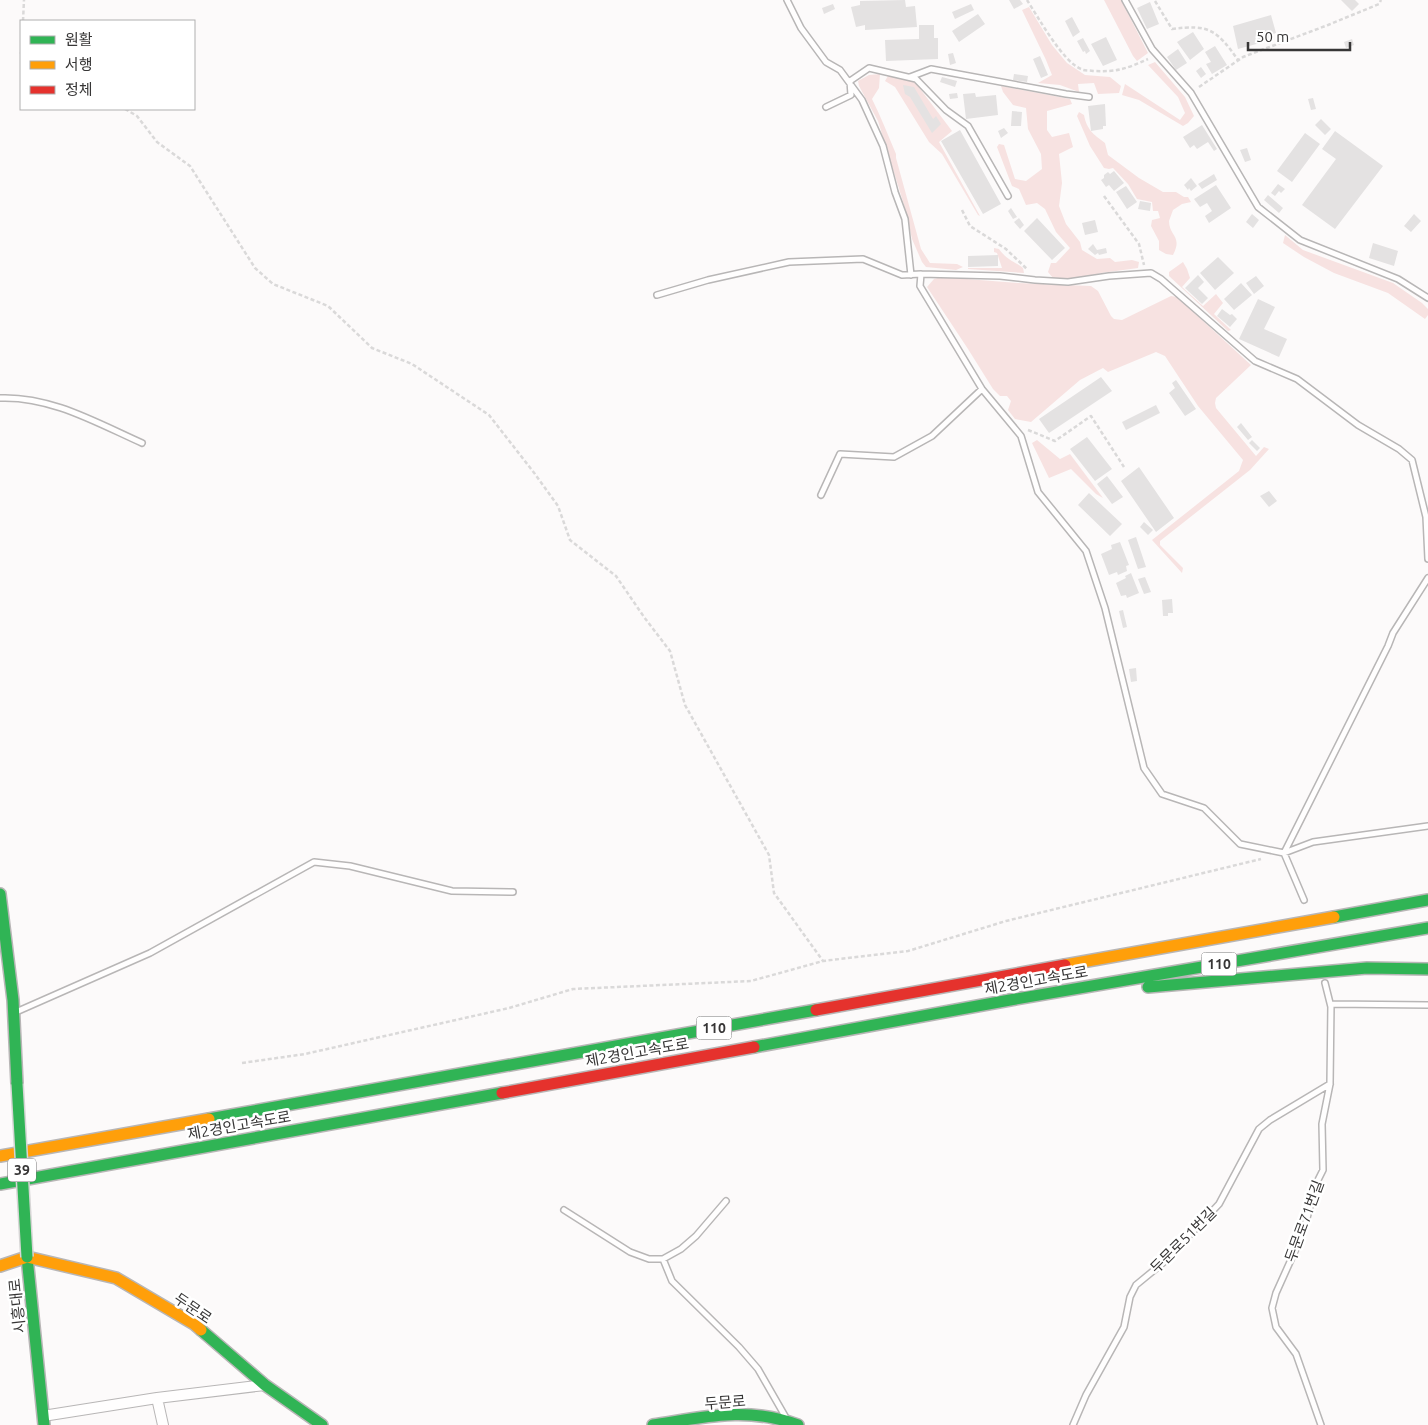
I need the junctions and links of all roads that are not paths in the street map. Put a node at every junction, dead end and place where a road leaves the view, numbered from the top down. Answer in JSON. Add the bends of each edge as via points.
{"nodes":[{"id":1,"x":787,"y":0,"type":"edge"},
{"id":2,"x":1125,"y":0,"type":"edge"},
{"id":3,"x":909,"y":77,"type":"junction"},
{"id":4,"x":850,"y":82,"type":"junction"},
{"id":5,"x":1089,"y":97,"type":"dead end"},
{"id":6,"x":826,"y":106,"type":"dead end"},
{"id":7,"x":1008,"y":196,"type":"dead end"},
{"id":8,"x":921,"y":274,"type":"junction"},
{"id":9,"x":911,"y":275,"type":"junction"},
{"id":10,"x":657,"y":295,"type":"dead end"},
{"id":11,"x":1428,"y":298,"type":"edge"},
{"id":12,"x":982,"y":389,"type":"junction"},
{"id":13,"x":0,"y":398,"type":"edge"},
{"id":14,"x":142,"y":443,"type":"dead end"},
{"id":15,"x":821,"y":495,"type":"dead end"},
{"id":16,"x":1428,"y":559,"type":"edge"},
{"id":17,"x":1428,"y":578,"type":"edge"},
{"id":18,"x":1428,"y":826,"type":"edge"},
{"id":19,"x":1284,"y":853,"type":"junction"},
{"id":20,"x":513,"y":892,"type":"dead end"},
{"id":21,"x":0,"y":894,"type":"edge"},
{"id":22,"x":1304,"y":900,"type":"dead end"},
{"id":23,"x":1428,"y":900,"type":"edge"},
{"id":24,"x":1428,"y":928,"type":"edge"},
{"id":25,"x":1428,"y":969,"type":"edge"},
{"id":26,"x":1325,"y":982,"type":"dead end"},
{"id":27,"x":1010,"y":1000,"type":"junction"},
{"id":28,"x":1428,"y":1005,"type":"edge"},
{"id":29,"x":1331,"y":1006,"type":"junction"},
{"id":30,"x":13,"y":1013,"type":"junction"},
{"id":31,"x":1330,"y":1084,"type":"junction"},
{"id":32,"x":0,"y":1156,"type":"edge"},
{"id":33,"x":0,"y":1184,"type":"edge"},
{"id":34,"x":726,"y":1201,"type":"dead end"},
{"id":35,"x":564,"y":1210,"type":"dead end"},
{"id":36,"x":27,"y":1256,"type":"junction"},
{"id":37,"x":663,"y":1259,"type":"junction"},
{"id":38,"x":0,"y":1266,"type":"edge"},
{"id":39,"x":266,"y":1385,"type":"junction"},
{"id":40,"x":157,"y":1398,"type":"junction"},
{"id":41,"x":43,"y":1421,"type":"edge"},
{"id":42,"x":793,"y":1423,"type":"edge"},
{"id":43,"x":163,"y":1425,"type":"edge"},
{"id":44,"x":322,"y":1425,"type":"edge"},
{"id":45,"x":653,"y":1425,"type":"edge"},
{"id":46,"x":1072,"y":1425,"type":"edge"},
{"id":47,"x":1321,"y":1425,"type":"edge"}],
"edges":[{"from":1,"to":4,"type":"lane","via":[[801,28],[826,62],[840,70]]},
{"from":2,"to":11,"type":"lane","via":[[1156,55],[1191,93],[1258,207],[1300,240],[1398,279]]},
{"from":3,"to":4,"type":"lane","via":[[869,68]]},
{"from":3,"to":5,"type":"lane","via":[[931,69]]},
{"from":3,"to":7,"type":"lane","via":[[916,79],[946,110],[968,126]]},
{"from":4,"to":6,"type":"lane","via":[[851,95]]},
{"from":4,"to":9,"type":"lane","via":[[883,146],[904,219]]},
{"from":8,"to":9,"type":"lane"},
{"from":8,"to":12,"type":"lane","via":[[920,286]]},
{"from":8,"to":16,"type":"lane","via":[[1068,282],[1151,273],[1255,361],[1297,379],[1412,460],[1426,517]]},
{"from":9,"to":10,"type":"lane","via":[[902,275],[863,259],[789,262]]},
{"from":12,"to":15,"type":"lane","via":[[932,436],[894,457],[840,454]]},
{"from":12,"to":19,"type":"lane","via":[[1021,436],[1038,492],[1086,550],[1105,608],[1144,768],[1162,794],[1204,808],[1240,844]]},
{"from":13,"to":14,"type":"lane","via":[[47,402],[66,408]]},
{"from":17,"to":19,"type":"lane","via":[[1393,633]]},
{"from":18,"to":19,"type":"lane","via":[[1313,842]]},
{"from":19,"to":22,"type":"lane"},
{"from":20,"to":30,"type":"lane","via":[[452,891],[350,866],[314,862],[150,953]]},
{"from":21,"to":30,"type":"main road","name":"시흥대로","number":"39"},
{"from":23,"to":32,"type":"main road","name":"제2경인고속도로","number":"110"},
{"from":24,"to":27,"type":"main road","name":"제2경인고속도로","number":"110"},
{"from":25,"to":27,"type":"main road","via":[[1366,968]]},
{"from":26,"to":29,"type":"lane","name":"두문로71번길"},
{"from":27,"to":33,"type":"main road","name":"제2경인고속도로","number":"110"},
{"from":28,"to":29,"type":"lane"},
{"from":29,"to":31,"type":"lane","name":"두문로71번길"},
{"from":30,"to":36,"type":"main road","name":"시흥대로","number":"39","bridge":true},
{"from":31,"to":46,"type":"lane","name":"두문로51번길","via":[[1259,1130],[1218,1204],[1164,1262],[1136,1285],[1124,1327]]},
{"from":31,"to":47,"type":"lane","name":"두문로71번길","via":[[1322,1124],[1323,1170],[1303,1233],[1272,1308],[1276,1327],[1296,1354]]},
{"from":34,"to":37,"type":"lane","via":[[696,1236]]},
{"from":35,"to":37,"type":"lane","via":[[630,1252],[649,1259]]},
{"from":36,"to":38,"type":"main road"},
{"from":36,"to":39,"type":"main road","name":"두문로","via":[[116,1278],[194,1324]]},
{"from":36,"to":41,"type":"main road","name":"시흥대로","number":"39"},
{"from":37,"to":42,"type":"lane","via":[[672,1281],[758,1369]]},
{"from":39,"to":40,"type":"street","name":"시흥대로"},
{"from":39,"to":44,"type":"main road","name":"두문로"},
{"from":40,"to":41,"type":"street","name":"시흥대로"},
{"from":40,"to":43,"type":"street"},
{"from":42,"to":45,"type":"main road","name":"두문로","via":[[762,1414],[720,1415]]}]}
